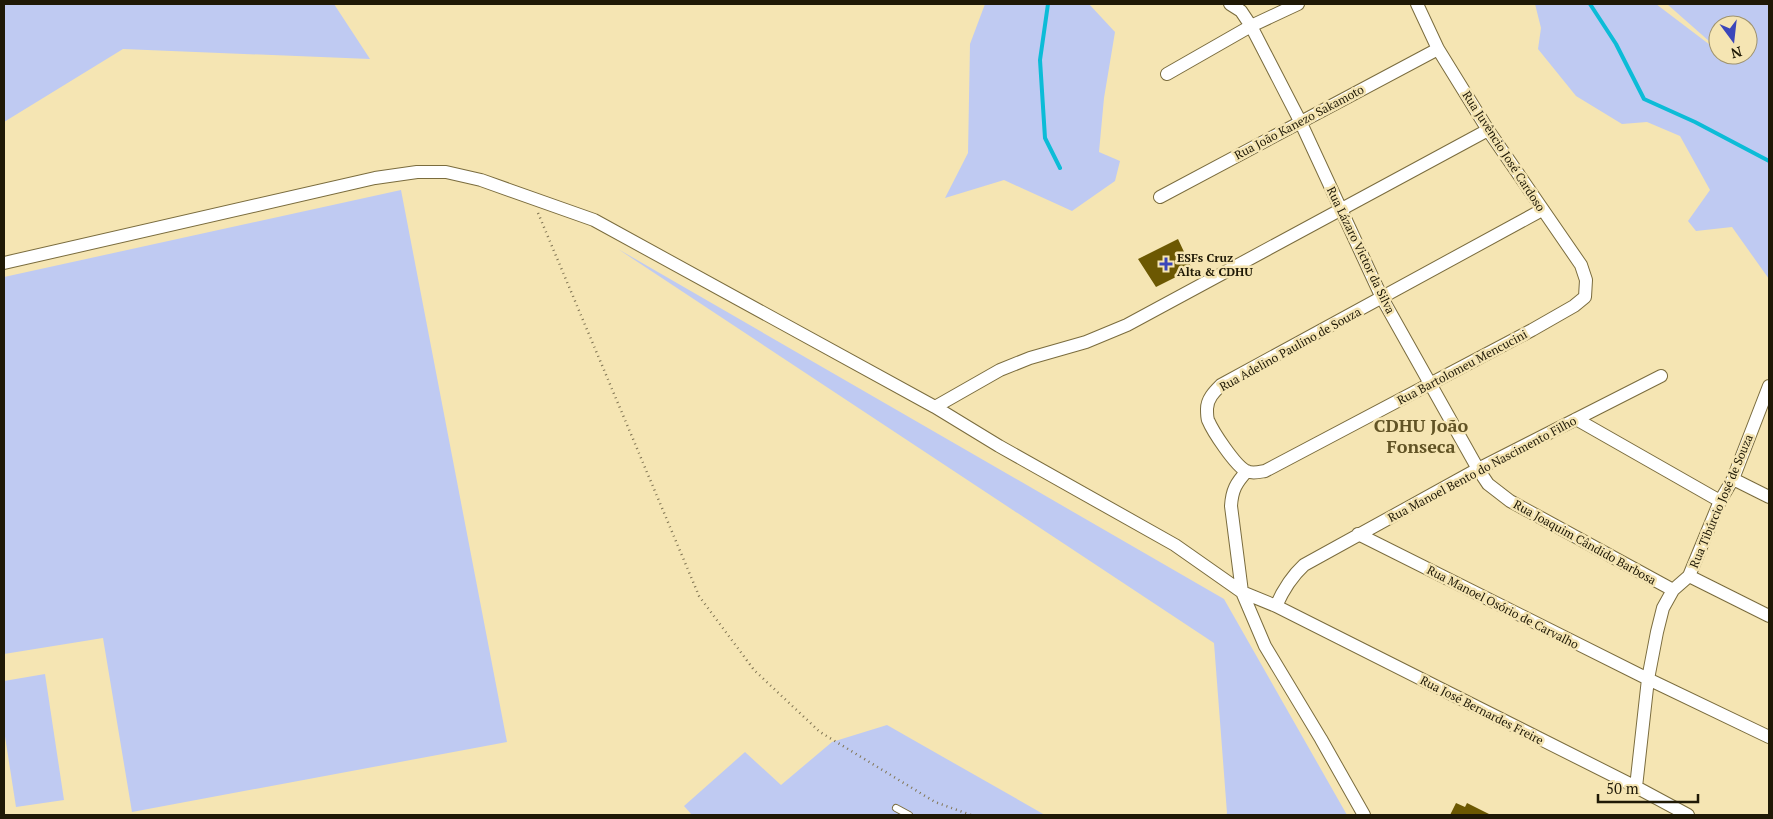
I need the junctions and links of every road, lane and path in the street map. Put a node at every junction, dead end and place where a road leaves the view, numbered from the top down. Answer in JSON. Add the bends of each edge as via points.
{"nodes":[{"id":1,"x":1230,"y":4,"type":"edge"},
{"id":2,"x":1298,"y":4,"type":"edge"},
{"id":3,"x":1417,"y":4,"type":"edge"},
{"id":4,"x":1251,"y":26,"type":"junction"},
{"id":5,"x":1438,"y":49,"type":"junction"},
{"id":6,"x":1166,"y":74,"type":"dead end"},
{"id":7,"x":1300,"y":121,"type":"junction"},
{"id":8,"x":1488,"y":130,"type":"junction"},
{"id":9,"x":1160,"y":197,"type":"dead end"},
{"id":10,"x":532,"y":199,"type":"junction"},
{"id":11,"x":1542,"y":210,"type":"junction"},
{"id":12,"x":1340,"y":211,"type":"junction"},
{"id":13,"x":4,"y":264,"type":"edge"},
{"id":14,"x":1585,"y":297,"type":"joint"},
{"id":15,"x":1382,"y":298,"type":"junction"},
{"id":16,"x":1661,"y":376,"type":"dead end"},
{"id":17,"x":1431,"y":382,"type":"junction"},
{"id":18,"x":1769,"y":386,"type":"edge"},
{"id":19,"x":935,"y":407,"type":"junction"},
{"id":20,"x":1576,"y":419,"type":"junction"},
{"id":21,"x":1478,"y":469,"type":"junction"},
{"id":22,"x":1251,"y":472,"type":"junction"},
{"id":23,"x":1733,"y":479,"type":"junction"},
{"id":24,"x":1769,"y":497,"type":"edge"},
{"id":25,"x":1720,"y":501,"type":"junction"},
{"id":26,"x":1358,"y":534,"type":"junction"},
{"id":27,"x":1689,"y":576,"type":"junction"},
{"id":28,"x":1673,"y":590,"type":"junction"},
{"id":29,"x":1242,"y":592,"type":"junction"},
{"id":30,"x":1276,"y":606,"type":"junction"},
{"id":31,"x":1769,"y":616,"type":"edge"},
{"id":32,"x":1648,"y":679,"type":"junction"},
{"id":33,"x":1769,"y":737,"type":"edge"},
{"id":34,"x":1636,"y":787,"type":"junction"},
{"id":35,"x":896,"y":808,"type":"dead end"},
{"id":36,"x":909,"y":815,"type":"edge"},
{"id":37,"x":971,"y":815,"type":"edge"},
{"id":38,"x":1364,"y":815,"type":"edge"},
{"id":39,"x":1688,"y":815,"type":"edge"}],
"edges":[{"from":1,"to":4,"type":"street","name":"Rua Lázaro Victor da Silva"},
{"from":2,"to":4,"type":"street"},
{"from":3,"to":5,"type":"street","name":"Rua Juvêncio José Cardoso"},
{"from":4,"to":6,"type":"street"},
{"from":4,"to":7,"type":"street","name":"Rua Lázaro Victor da Silva"},
{"from":5,"to":7,"type":"street","name":"Rua João Kanezo Sakamoto"},
{"from":5,"to":8,"type":"street","name":"Rua Juvêncio José Cardoso"},
{"from":7,"to":9,"type":"street","name":"Rua João Kanezo Sakamoto"},
{"from":7,"to":12,"type":"street","name":"Rua Lázaro Victor da Silva"},
{"from":8,"to":11,"type":"street","name":"Rua Juvêncio José Cardoso"},
{"from":8,"to":12,"type":"street"},
{"from":10,"to":13,"type":"street","name":"Rua José Bernardes Freire","via":[[481,180],[446,172],[417,172],[375,178]]},
{"from":10,"to":19,"type":"street","name":"Rua José Bernardes Freire","via":[[594,220]]},
{"from":10,"to":37,"type":"path","via":[[699,596],[754,670],[820,732],[935,802]]},
{"from":11,"to":14,"type":"street","name":"Rua Juvêncio José Cardoso","via":[[1581,264],[1586,280]]},
{"from":11,"to":15,"type":"street","name":"Rua Adelino Paulino de Souza"},
{"from":12,"to":15,"type":"street","name":"Rua Lázaro Victor da Silva"},
{"from":12,"to":19,"type":"street","via":[[1127,325],[1000,370]]},
{"from":14,"to":17,"type":"street","name":"Rua Bartolomeu Mencucini","via":[[1574,306]]},
{"from":15,"to":17,"type":"street","name":"Rua Lázaro Victor da Silva"},
{"from":15,"to":22,"type":"street","name":"Rua Adelino Paulino de Souza","via":[[1220,385],[1212,395],[1207,410],[1213,429],[1239,466]]},
{"from":16,"to":20,"type":"street","name":"Rua Manoel Bento do Nascimento Filho"},
{"from":17,"to":21,"type":"street","name":"Rua Lázaro Victor da Silva"},
{"from":17,"to":22,"type":"street","name":"Rua Bartolomeu Mencucini","via":[[1265,471]]},
{"from":18,"to":23,"type":"street","name":"Rua Tibúrcio José de Souza"},
{"from":19,"to":29,"type":"street","name":"Rua José Bernardes Freire","via":[[1175,545]]},
{"from":20,"to":21,"type":"street","name":"Rua Manoel Bento do Nascimento Filho"},
{"from":20,"to":25,"type":"street"},
{"from":21,"to":26,"type":"street","name":"Rua Manoel Bento do Nascimento Filho"},
{"from":21,"to":28,"type":"street","name":"Rua Joaquim Cândido Barbosa","via":[[1488,484],[1510,501]]},
{"from":22,"to":29,"type":"street","via":[[1239,480],[1232,493],[1231,506]]},
{"from":23,"to":24,"type":"street"},
{"from":23,"to":25,"type":"street","name":"Rua Tibúrcio José de Souza"},
{"from":25,"to":27,"type":"street","name":"Rua Tibúrcio José de Souza"},
{"from":26,"to":30,"type":"street","name":"Rua Manoel Bento do Nascimento Filho","via":[[1304,565],[1284,588]]},
{"from":26,"to":32,"type":"street","name":"Rua Manoel Osório de Carvalho"},
{"from":27,"to":28,"type":"street","name":"Rua Tibúrcio José de Souza"},
{"from":27,"to":31,"type":"street"},
{"from":28,"to":32,"type":"street","name":"Rua Tibúrcio José de Souza","via":[[1663,608]]},
{"from":29,"to":30,"type":"street","name":"Rua José Bernardes Freire"},
{"from":29,"to":38,"type":"street","via":[[1265,646]]},
{"from":30,"to":34,"type":"street","name":"Rua José Bernardes Freire"},
{"from":32,"to":33,"type":"street","name":"Rua Manoel Osório de Carvalho"},
{"from":32,"to":34,"type":"street","name":"Rua Tibúrcio José de Souza"},
{"from":34,"to":39,"type":"street","name":"Rua José Bernardes Freire"},
{"from":35,"to":36,"type":"lane"}]}
